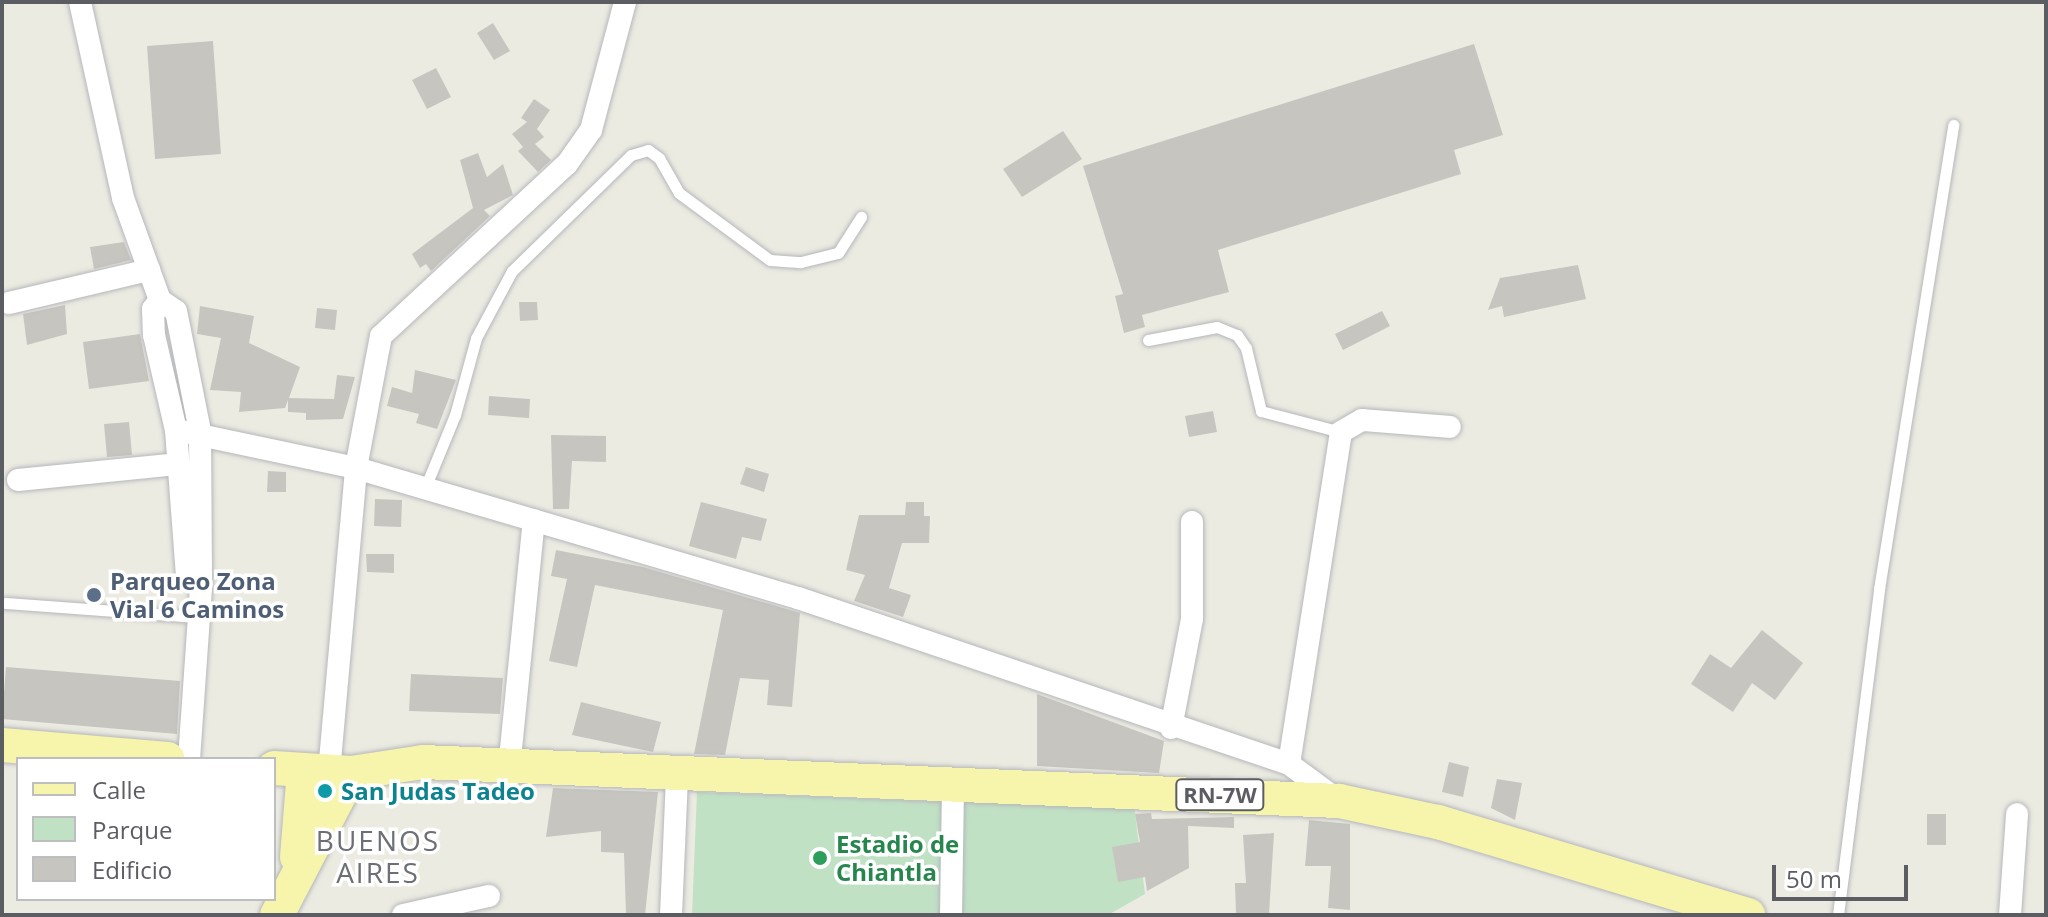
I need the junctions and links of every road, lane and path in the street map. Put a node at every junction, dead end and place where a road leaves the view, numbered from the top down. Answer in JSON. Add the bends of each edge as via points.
{"nodes":[{"id":1,"x":80,"y":2,"type":"edge"},
{"id":2,"x":625,"y":2,"type":"edge"},
{"id":3,"x":1953,"y":125,"type":"dead end"},
{"id":4,"x":861,"y":217,"type":"dead end"},
{"id":5,"x":149,"y":270,"type":"junction"},
{"id":6,"x":160,"y":300,"type":"junction"},
{"id":7,"x":9,"y":303,"type":"dead end"},
{"id":8,"x":1148,"y":340,"type":"dead end"},
{"id":9,"x":1450,"y":427,"type":"dead end"},
{"id":10,"x":176,"y":430,"type":"junction"},
{"id":11,"x":200,"y":431,"type":"junction"},
{"id":12,"x":1341,"y":432,"type":"junction"},
{"id":13,"x":179,"y":464,"type":"junction"},
{"id":14,"x":356,"y":468,"type":"junction"},
{"id":15,"x":18,"y":480,"type":"dead end"},
{"id":16,"x":425,"y":488,"type":"junction"},
{"id":17,"x":534,"y":520,"type":"junction"},
{"id":18,"x":1192,"y":522,"type":"dead end"},
{"id":19,"x":5,"y":603,"type":"dead end"},
{"id":20,"x":195,"y":614,"type":"junction"},
{"id":21,"x":1171,"y":728,"type":"junction"},
{"id":22,"x":2,"y":745,"type":"edge"},
{"id":23,"x":143,"y":757,"type":"edge"},
{"id":24,"x":189,"y":757,"type":"edge"},
{"id":25,"x":1289,"y":764,"type":"junction"},
{"id":26,"x":314,"y":771,"type":"edge"},
{"id":27,"x":509,"y":772,"type":"junction"},
{"id":28,"x":677,"y":775,"type":"junction"},
{"id":29,"x":953,"y":785,"type":"junction"},
{"id":30,"x":1339,"y":801,"type":"junction"},
{"id":31,"x":2017,"y":814,"type":"dead end"},
{"id":32,"x":296,"y":869,"type":"junction"},
{"id":33,"x":489,"y":896,"type":"dead end"},
{"id":34,"x":285,"y":912,"type":"edge"},
{"id":35,"x":403,"y":915,"type":"edge"},
{"id":36,"x":671,"y":915,"type":"edge"},
{"id":37,"x":951,"y":915,"type":"edge"},
{"id":38,"x":1748,"y":915,"type":"edge"},
{"id":39,"x":1838,"y":915,"type":"edge"},
{"id":40,"x":2010,"y":915,"type":"edge"}],
"edges":[{"from":1,"to":5,"type":"street","via":[[123,198]]},
{"from":2,"to":14,"type":"street","via":[[591,130],[567,164],[381,336]]},
{"from":3,"to":39,"type":"lane","via":[[1879,589]]},
{"from":4,"to":16,"type":"lane","via":[[838,253],[801,262],[770,260],[679,193],[659,158],[648,150],[631,155],[512,271],[476,338],[455,415]]},
{"from":5,"to":6,"type":"street"},
{"from":5,"to":7,"type":"street"},
{"from":6,"to":10,"type":"street","via":[[153,309],[154,335]]},
{"from":6,"to":11,"type":"street","via":[[176,311]]},
{"from":8,"to":12,"type":"lane","via":[[1217,327],[1237,335],[1246,348],[1261,411]]},
{"from":9,"to":12,"type":"street","via":[[1362,420]]},
{"from":10,"to":11,"type":"street"},
{"from":10,"to":13,"type":"street"},
{"from":11,"to":14,"type":"street"},
{"from":11,"to":20,"type":"street","via":[[201,588]]},
{"from":12,"to":25,"type":"street"},
{"from":13,"to":15,"type":"street"},
{"from":13,"to":20,"type":"street","via":[[188,589]]},
{"from":14,"to":16,"type":"street"},
{"from":14,"to":26,"type":"street"},
{"from":16,"to":17,"type":"street"},
{"from":17,"to":21,"type":"street","via":[[798,598]]},
{"from":17,"to":27,"type":"street"},
{"from":18,"to":21,"type":"street","via":[[1192,619]]},
{"from":19,"to":20,"type":"lane"},
{"from":20,"to":24,"type":"street"},
{"from":21,"to":25,"type":"street"},
{"from":22,"to":23,"type":"main road"},
{"from":25,"to":30,"type":"street"},
{"from":26,"to":27,"type":"main road","number":"RN-7W"},
{"from":26,"to":32,"type":"main road"},
{"from":26,"to":32,"type":"main road"},
{"from":27,"to":28,"type":"main road","number":"RN-7W","via":[[657,782]]},
{"from":28,"to":29,"type":"main road","number":"RN-7W"},
{"from":28,"to":36,"type":"street"},
{"from":29,"to":30,"type":"main road","number":"RN-7W"},
{"from":29,"to":37,"type":"street"},
{"from":30,"to":38,"type":"main road","number":"RN-7W","via":[[1438,822]]},
{"from":31,"to":40,"type":"street"},
{"from":32,"to":34,"type":"main road"},
{"from":33,"to":35,"type":"street"}]}
